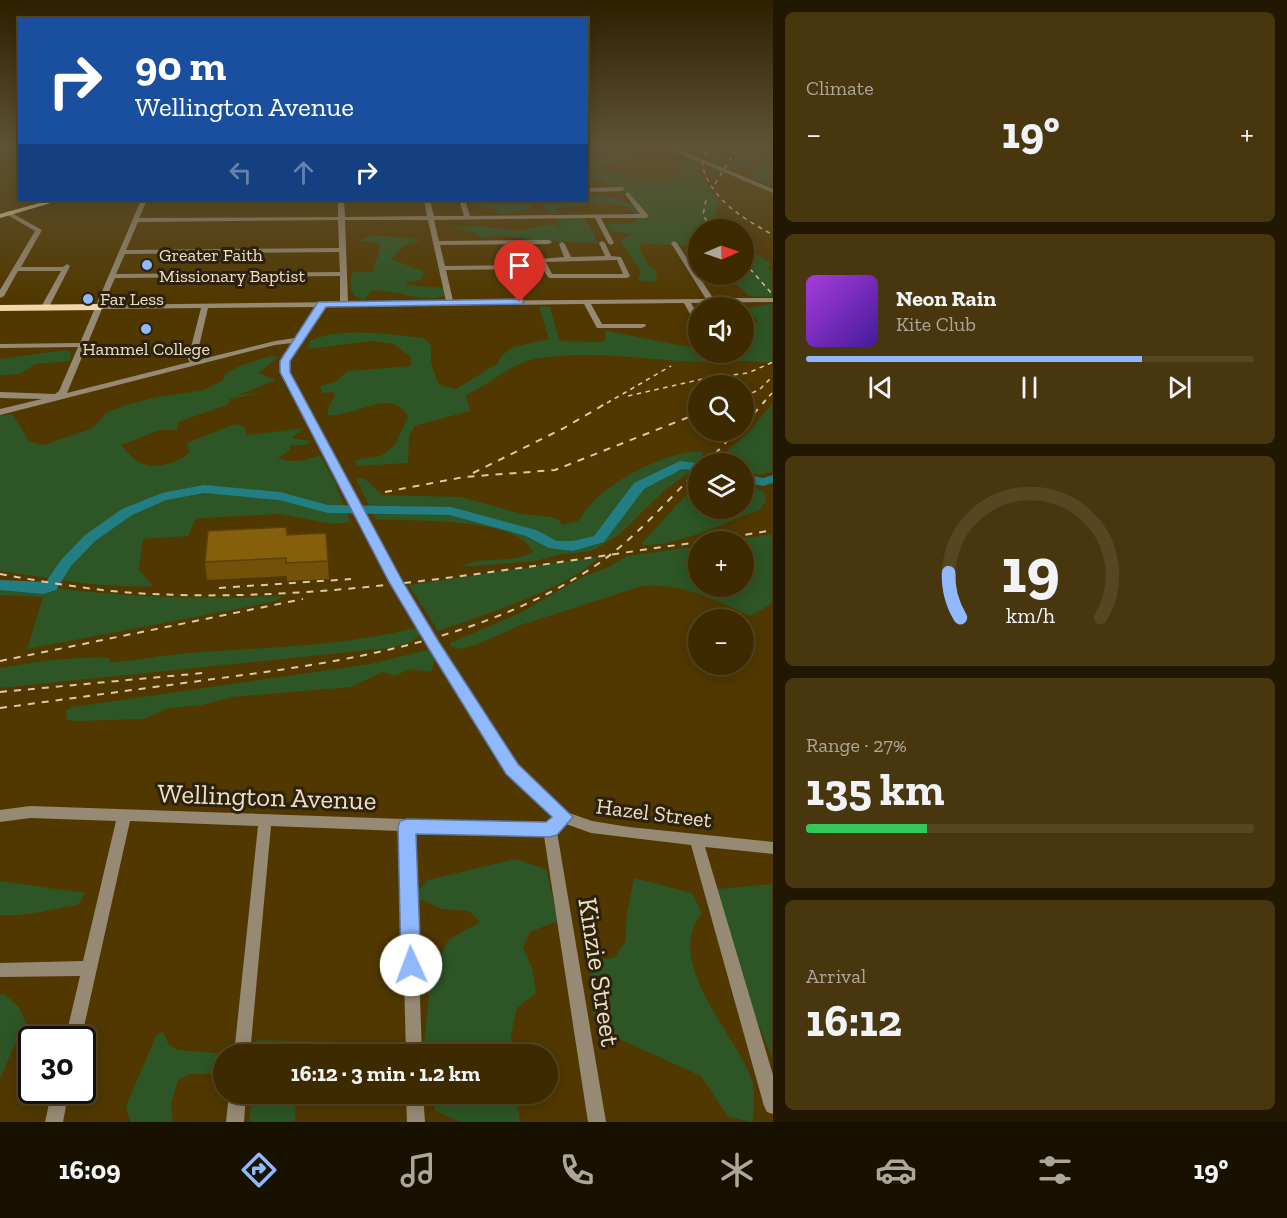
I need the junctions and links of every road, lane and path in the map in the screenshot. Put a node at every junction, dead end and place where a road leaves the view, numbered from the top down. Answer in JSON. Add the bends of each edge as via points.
{"nodes":[{"id":1,"x":630,"y":196,"type":"edge"},
{"id":2,"x":43,"y":201,"type":"edge"},
{"id":3,"x":144,"y":201,"type":"edge"},
{"id":4,"x":341,"y":201,"type":"edge"},
{"id":5,"x":427,"y":201,"type":"edge"},
{"id":6,"x":462,"y":201,"type":"edge"},
{"id":7,"x":4,"y":214,"type":"edge"},
{"id":8,"x":597,"y":216,"type":"junction"},
{"id":9,"x":467,"y":217,"type":"junction"},
{"id":10,"x":342,"y":218,"type":"junction"},
{"id":11,"x":431,"y":218,"type":"junction"},
{"id":12,"x":135,"y":220,"type":"junction"},
{"id":13,"x":549,"y":242,"type":"dead end"},
{"id":14,"x":437,"y":243,"type":"junction"},
{"id":15,"x":602,"y":243,"type":"dead end"},
{"id":16,"x":611,"y":243,"type":"dead end"},
{"id":17,"x":674,"y":243,"type":"dead end"},
{"id":18,"x":562,"y":244,"type":"dead end"},
{"id":19,"x":342,"y":250,"type":"junction"},
{"id":20,"x":122,"y":252,"type":"junction"},
{"id":21,"x":609,"y":258,"type":"junction"},
{"id":22,"x":568,"y":259,"type":"junction"},
{"id":23,"x":544,"y":265,"type":"junction"},
{"id":24,"x":442,"y":268,"type":"junction"},
{"id":25,"x":16,"y":269,"type":"junction"},
{"id":26,"x":344,"y":274,"type":"junction"},
{"id":27,"x":112,"y":276,"type":"junction"},
{"id":28,"x":4,"y":282,"type":"edge"},
{"id":29,"x":0,"y":296,"type":"edge"},
{"id":30,"x":708,"y":297,"type":"edge"},
{"id":31,"x":754,"y":300,"type":"edge"},
{"id":32,"x":772,"y":300,"type":"edge"},
{"id":33,"x":586,"y":301,"type":"junction"},
{"id":34,"x":686,"y":301,"type":"joint"},
{"id":35,"x":450,"y":303,"type":"junction"},
{"id":36,"x":322,"y":304,"type":"junction"},
{"id":37,"x":344,"y":304,"type":"junction"},
{"id":38,"x":688,"y":304,"type":"edge"},
{"id":39,"x":205,"y":306,"type":"junction"},
{"id":40,"x":45,"y":307,"type":"junction"},
{"id":41,"x":100,"y":307,"type":"junction"},
{"id":42,"x":0,"y":308,"type":"edge"},
{"id":43,"x":642,"y":326,"type":"dead end"},
{"id":44,"x":298,"y":340,"type":"junction"},
{"id":45,"x":83,"y":345,"type":"junction"},
{"id":46,"x":0,"y":346,"type":"edge"},
{"id":47,"x":195,"y":362,"type":"junction"},
{"id":48,"x":0,"y":396,"type":"edge"},
{"id":49,"x":57,"y":397,"type":"junction"},
{"id":50,"x":0,"y":412,"type":"edge"},
{"id":51,"x":0,"y":816,"type":"edge"},
{"id":52,"x":124,"y":816,"type":"junction"},
{"id":53,"x":564,"y":817,"type":"junction"},
{"id":54,"x":266,"y":821,"type":"junction"},
{"id":55,"x":407,"y":827,"type":"junction"},
{"id":56,"x":550,"y":830,"type":"junction"},
{"id":57,"x":696,"y":839,"type":"junction"},
{"id":58,"x":772,"y":848,"type":"edge"},
{"id":59,"x":88,"y":968,"type":"junction"},
{"id":60,"x":0,"y":970,"type":"edge"},
{"id":61,"x":76,"y":1026,"type":"edge"},
{"id":62,"x":243,"y":1044,"type":"edge"},
{"id":63,"x":414,"y":1044,"type":"edge"},
{"id":64,"x":58,"y":1104,"type":"edge"},
{"id":65,"x":237,"y":1104,"type":"edge"},
{"id":66,"x":415,"y":1104,"type":"edge"},
{"id":67,"x":772,"y":1106,"type":"edge"},
{"id":68,"x":54,"y":1122,"type":"edge"},
{"id":69,"x":235,"y":1122,"type":"edge"},
{"id":70,"x":416,"y":1122,"type":"edge"},
{"id":71,"x":597,"y":1122,"type":"edge"}],
"edges":[{"from":1,"to":8,"type":"street","via":[[645,216]]},
{"from":2,"to":7,"type":"main road"},
{"from":3,"to":12,"type":"street"},
{"from":4,"to":10,"type":"street"},
{"from":5,"to":11,"type":"street"},
{"from":6,"to":9,"type":"street"},
{"from":7,"to":25,"type":"street","via":[[39,230]]},
{"from":8,"to":9,"type":"street"},
{"from":8,"to":16,"type":"street"},
{"from":9,"to":11,"type":"street"},
{"from":10,"to":11,"type":"street"},
{"from":10,"to":12,"type":"street"},
{"from":10,"to":19,"type":"street"},
{"from":11,"to":14,"type":"street"},
{"from":12,"to":20,"type":"street"},
{"from":13,"to":14,"type":"street"},
{"from":14,"to":24,"type":"street"},
{"from":15,"to":21,"type":"street"},
{"from":17,"to":30,"type":"street"},
{"from":18,"to":22,"type":"street"},
{"from":19,"to":20,"type":"street"},
{"from":19,"to":26,"type":"street"},
{"from":20,"to":27,"type":"street"},
{"from":21,"to":22,"type":"street"},
{"from":21,"to":23,"type":"street","via":[[619,258],[627,276],[550,276]]},
{"from":22,"to":23,"type":"street","via":[[544,259]]},
{"from":23,"to":24,"type":"street"},
{"from":24,"to":35,"type":"street"},
{"from":25,"to":28,"type":"street"},
{"from":25,"to":40,"type":"street","via":[[66,267]]},
{"from":26,"to":27,"type":"street"},
{"from":26,"to":37,"type":"street"},
{"from":27,"to":41,"type":"street"},
{"from":28,"to":29,"type":"street"},
{"from":31,"to":32,"type":"street"},
{"from":33,"to":34,"type":"street"},
{"from":33,"to":35,"type":"street"},
{"from":33,"to":43,"type":"street","via":[[600,326]]},
{"from":34,"to":38,"type":"street"},
{"from":35,"to":37,"type":"street"},
{"from":36,"to":37,"type":"street"},
{"from":36,"to":39,"type":"street"},
{"from":36,"to":44,"type":"street","name":"Hazel Street"},
{"from":39,"to":41,"type":"street"},
{"from":39,"to":47,"type":"street","via":[[192,359]]},
{"from":40,"to":41,"type":"main road"},
{"from":40,"to":42,"type":"main road"},
{"from":41,"to":45,"type":"street"},
{"from":44,"to":47,"type":"street"},
{"from":44,"to":53,"type":"street","name":"Hazel Street","via":[[286,356],[285,372],[396,582],[503,757],[526,784]]},
{"from":45,"to":46,"type":"street"},
{"from":45,"to":49,"type":"street","via":[[63,392]]},
{"from":47,"to":49,"type":"street"},
{"from":48,"to":49,"type":"street"},
{"from":49,"to":50,"type":"street"},
{"from":51,"to":52,"type":"street","name":"Wellington Avenue","via":[[30,812]]},
{"from":52,"to":54,"type":"street","name":"Wellington Avenue"},
{"from":52,"to":59,"type":"street"},
{"from":53,"to":56,"type":"street"},
{"from":53,"to":57,"type":"street","name":"Hazel Street","via":[[591,828]]},
{"from":54,"to":55,"type":"street","name":"Wellington Avenue"},
{"from":54,"to":62,"type":"street"},
{"from":55,"to":56,"type":"street","name":"Wellington Avenue"},
{"from":55,"to":63,"type":"street"},
{"from":56,"to":71,"type":"street","name":"Kinzie Street"},
{"from":57,"to":58,"type":"street","name":"Hazel Street"},
{"from":57,"to":67,"type":"street"},
{"from":59,"to":60,"type":"street"},
{"from":59,"to":61,"type":"street"},
{"from":64,"to":68,"type":"street"},
{"from":65,"to":69,"type":"street"},
{"from":66,"to":70,"type":"street"}]}
